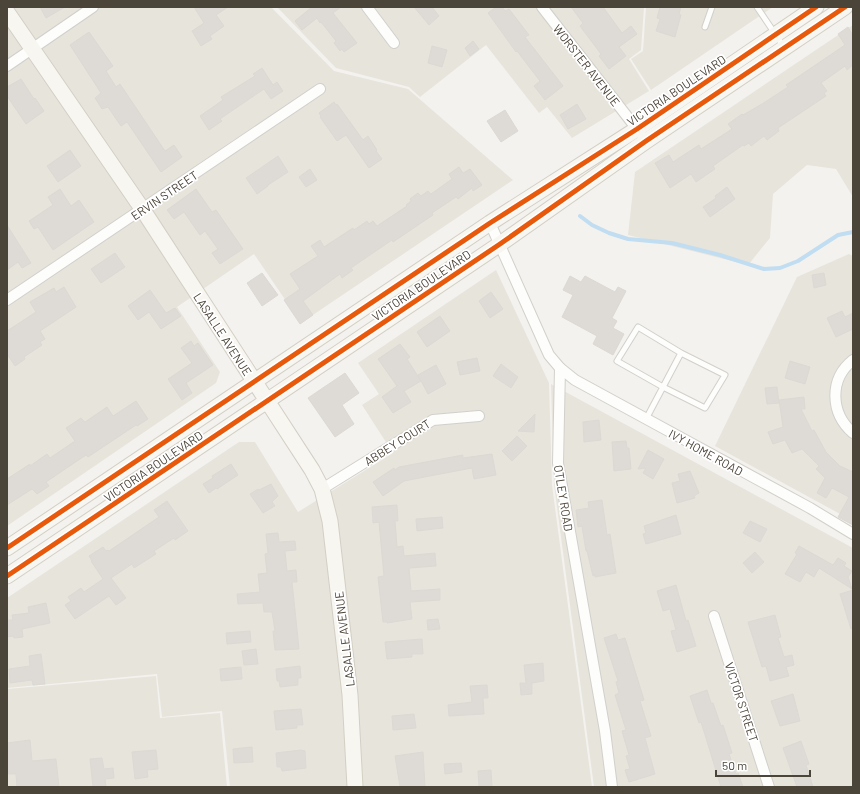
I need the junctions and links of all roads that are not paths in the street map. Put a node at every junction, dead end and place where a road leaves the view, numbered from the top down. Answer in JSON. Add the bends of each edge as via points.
{"nodes":[{"id":1,"x":93,"y":7,"type":"edge"},
{"id":2,"x":367,"y":7,"type":"edge"},
{"id":3,"x":542,"y":7,"type":"edge"},
{"id":4,"x":712,"y":7,"type":"edge"},
{"id":5,"x":757,"y":7,"type":"edge"},
{"id":6,"x":816,"y":7,"type":"edge"},
{"id":7,"x":845,"y":7,"type":"edge"},
{"id":8,"x":7,"y":12,"type":"edge"},
{"id":9,"x":705,"y":27,"type":"dead end"},
{"id":10,"x":775,"y":34,"type":"junction"},
{"id":11,"x":394,"y":43,"type":"dead end"},
{"id":12,"x":785,"y":48,"type":"junction"},
{"id":13,"x":32,"y":49,"type":"junction"},
{"id":14,"x":7,"y":66,"type":"edge"},
{"id":15,"x":320,"y":90,"type":"dead end"},
{"id":16,"x":637,"y":128,"type":"junction"},
{"id":17,"x":646,"y":141,"type":"junction"},
{"id":18,"x":142,"y":210,"type":"junction"},
{"id":19,"x":490,"y":223,"type":"junction"},
{"id":20,"x":500,"y":244,"type":"junction"},
{"id":21,"x":7,"y":300,"type":"edge"},
{"id":22,"x":681,"y":353,"type":"junction"},
{"id":23,"x":853,"y":360,"type":"edge"},
{"id":24,"x":560,"y":368,"type":"junction"},
{"id":25,"x":254,"y":382,"type":"junction"},
{"id":26,"x":663,"y":387,"type":"junction"},
{"id":27,"x":266,"y":401,"type":"junction"},
{"id":28,"x":480,"y":416,"type":"dead end"},
{"id":29,"x":646,"y":419,"type":"junction"},
{"id":30,"x":853,"y":433,"type":"edge"},
{"id":31,"x":322,"y":490,"type":"junction"},
{"id":32,"x":853,"y":534,"type":"edge"},
{"id":33,"x":7,"y":548,"type":"edge"},
{"id":34,"x":7,"y":576,"type":"edge"},
{"id":35,"x":714,"y":616,"type":"dead end"},
{"id":36,"x":355,"y":787,"type":"edge"},
{"id":37,"x":612,"y":787,"type":"edge"},
{"id":38,"x":769,"y":787,"type":"edge"}],
"edges":[{"from":1,"to":13,"type":"street"},
{"from":2,"to":11,"type":"street"},
{"from":3,"to":16,"type":"street","name":"WORSTER AVENUE"},
{"from":4,"to":9,"type":"lane"},
{"from":5,"to":10,"type":"lane"},
{"from":6,"to":10,"type":"main road","name":"VICTORIA BOULEVARD"},
{"from":7,"to":12,"type":"main road","name":"VICTORIA BOULEVARD"},
{"from":8,"to":13,"type":"main road","name":"LASALLE AVENUE"},
{"from":10,"to":12,"type":"lane"},
{"from":10,"to":16,"type":"main road","name":"VICTORIA BOULEVARD"},
{"from":12,"to":17,"type":"main road","name":"VICTORIA BOULEVARD"},
{"from":13,"to":14,"type":"street"},
{"from":13,"to":18,"type":"main road","name":"LASALLE AVENUE"},
{"from":15,"to":18,"type":"street","name":"ERVIN STREET"},
{"from":16,"to":17,"type":"street","name":"WORSTER AVENUE"},
{"from":16,"to":19,"type":"main road","name":"VICTORIA BOULEVARD"},
{"from":17,"to":20,"type":"main road","name":"VICTORIA BOULEVARD"},
{"from":18,"to":21,"type":"street","name":"ERVIN STREET"},
{"from":18,"to":25,"type":"main road","name":"LASALLE AVENUE"},
{"from":19,"to":20,"type":"street"},
{"from":19,"to":25,"type":"main road","name":"VICTORIA BOULEVARD"},
{"from":20,"to":24,"type":"street","via":[[549,355]]},
{"from":20,"to":27,"type":"main road","name":"VICTORIA BOULEVARD"},
{"from":22,"to":26,"type":"lane"},
{"from":22,"to":26,"type":"lane","via":[[725,375],[705,408]]},
{"from":22,"to":26,"type":"lane","via":[[638,327],[617,361]]},
{"from":23,"to":30,"type":"street","via":[[845,366],[836,393],[836,408],[842,421]]},
{"from":24,"to":29,"type":"street","name":"IVY HOME ROAD","via":[[575,380]]},
{"from":24,"to":37,"type":"street","name":"OTLEY ROAD","via":[[558,463],[605,731]]},
{"from":25,"to":27,"type":"main road","name":"LASALLE AVENUE"},
{"from":25,"to":33,"type":"main road","name":"VICTORIA BOULEVARD"},
{"from":26,"to":29,"type":"lane"},
{"from":27,"to":31,"type":"main road","name":"LASALLE AVENUE","via":[[312,470]]},
{"from":27,"to":34,"type":"main road","name":"VICTORIA BOULEVARD"},
{"from":28,"to":31,"type":"street","name":"ABBEY COURT","via":[[433,420]]},
{"from":29,"to":32,"type":"street","name":"IVY HOME ROAD"},
{"from":31,"to":36,"type":"main road","name":"LASALLE AVENUE","via":[[330,521],[350,695]]},
{"from":35,"to":38,"type":"street","name":"VICTOR STREET"}]}
